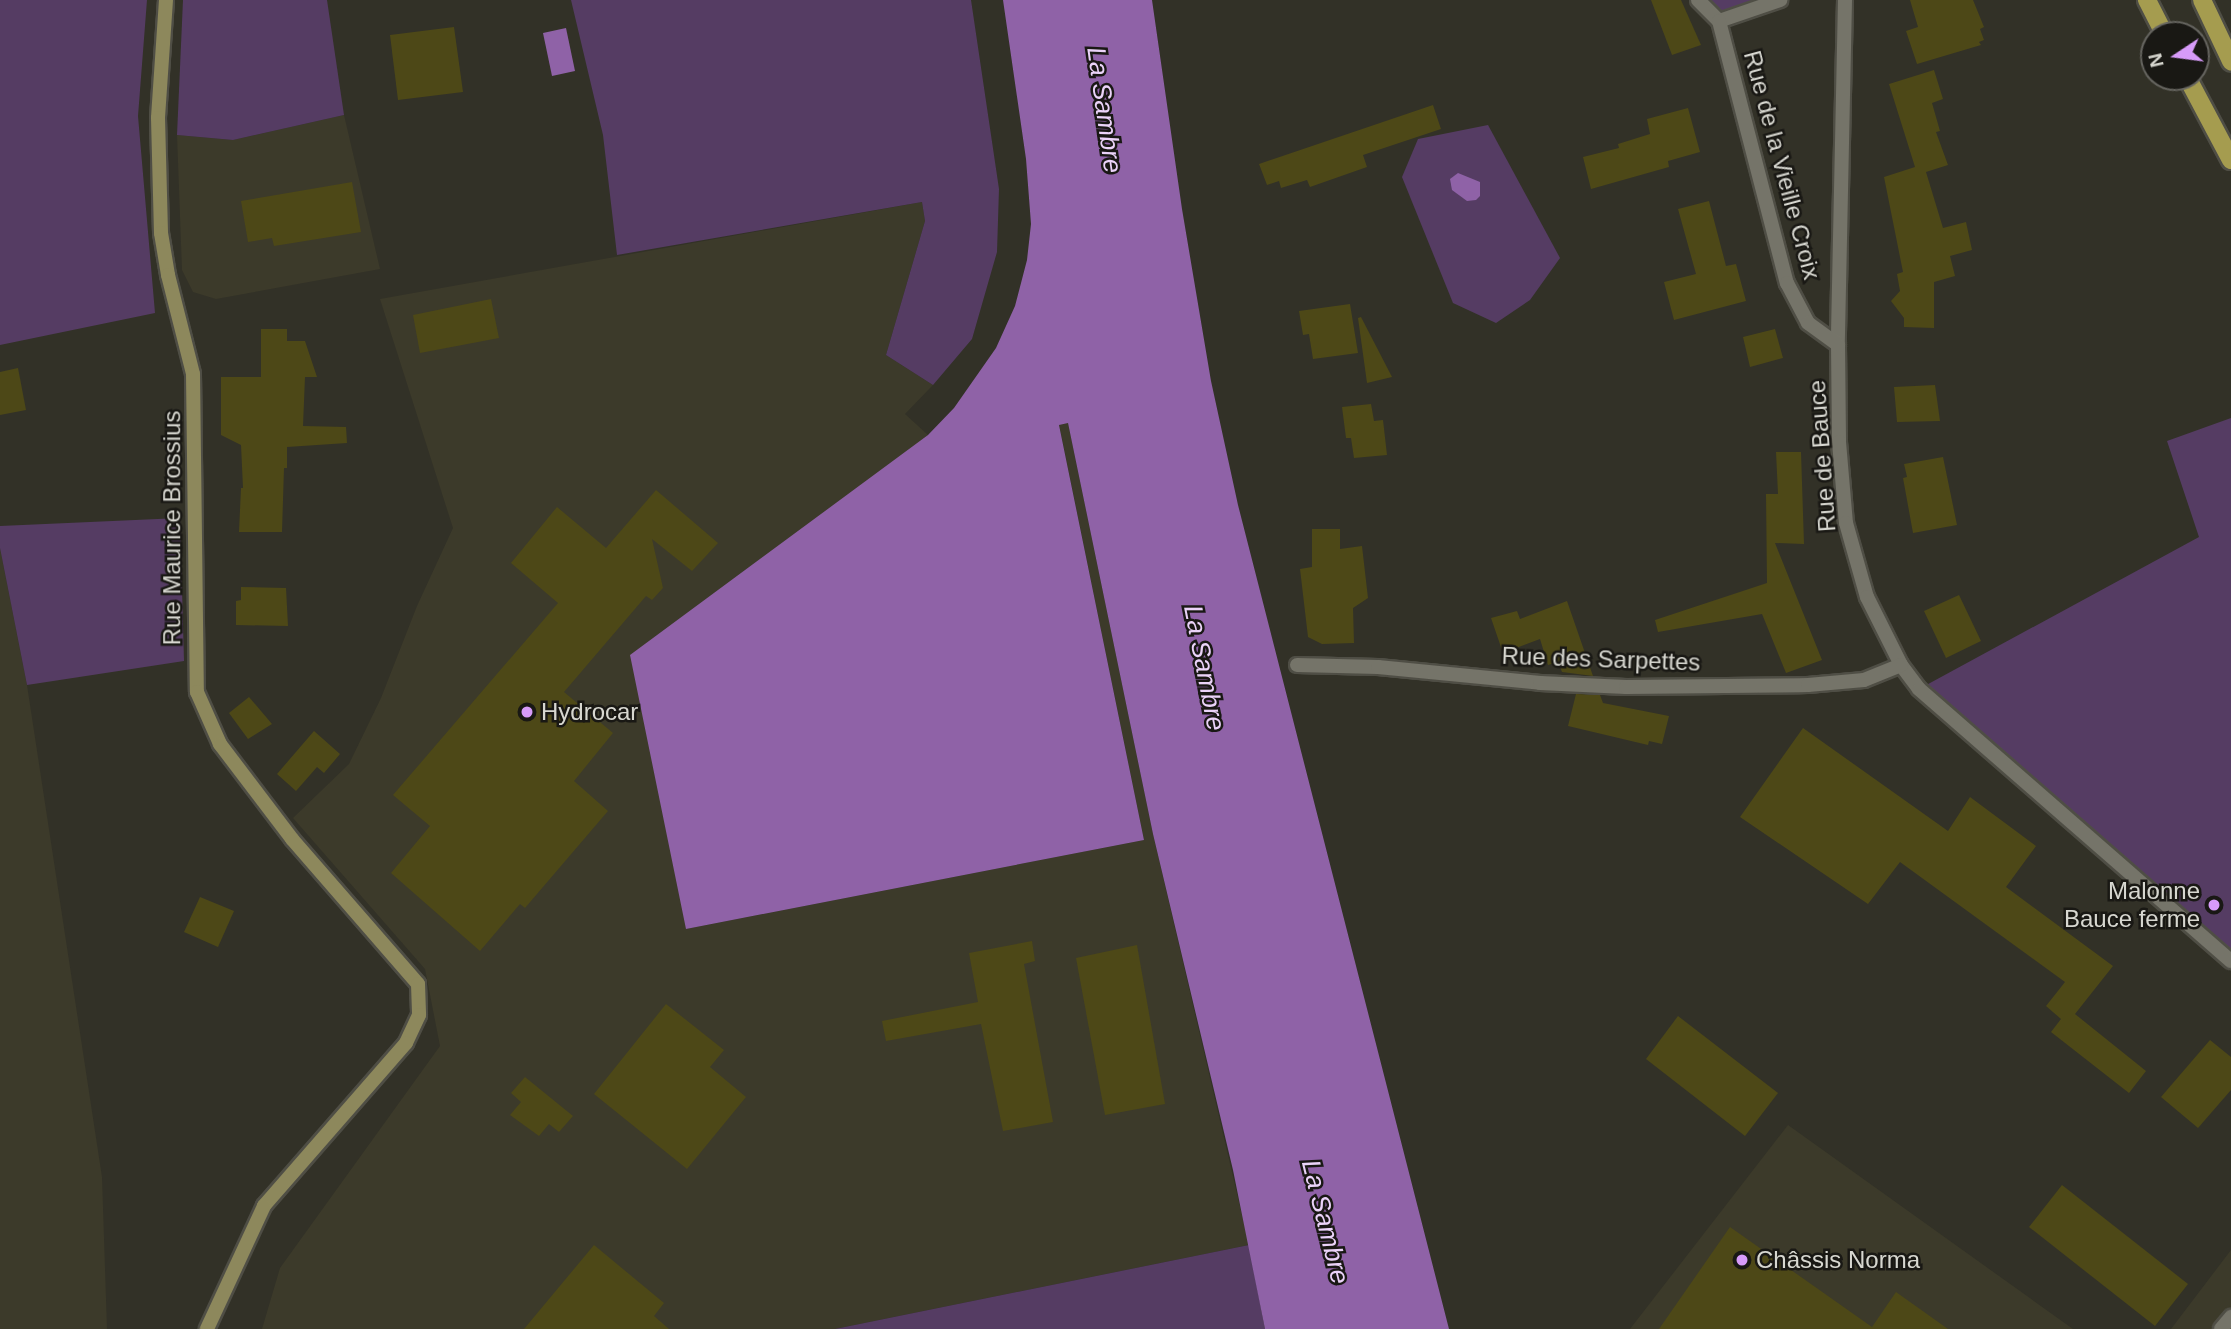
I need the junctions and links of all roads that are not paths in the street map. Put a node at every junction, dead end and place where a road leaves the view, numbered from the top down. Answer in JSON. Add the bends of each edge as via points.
{"nodes":[{"id":1,"x":166,"y":0,"type":"edge"},
{"id":2,"x":1699,"y":0,"type":"edge"},
{"id":3,"x":1780,"y":0,"type":"edge"},
{"id":4,"x":1845,"y":0,"type":"edge"},
{"id":5,"x":2147,"y":0,"type":"edge"},
{"id":6,"x":2202,"y":0,"type":"edge"},
{"id":7,"x":1719,"y":21,"type":"junction"},
{"id":8,"x":2158,"y":21,"type":"edge"},
{"id":9,"x":2231,"y":61,"type":"edge"},
{"id":10,"x":2194,"y":91,"type":"edge"},
{"id":11,"x":2231,"y":160,"type":"edge"},
{"id":12,"x":1838,"y":345,"type":"junction"},
{"id":13,"x":1297,"y":665,"type":"dead end"},
{"id":14,"x":1901,"y":665,"type":"junction"},
{"id":15,"x":2231,"y":961,"type":"edge"},
{"id":16,"x":2231,"y":1317,"type":"edge"},
{"id":17,"x":207,"y":1329,"type":"edge"},
{"id":18,"x":2221,"y":1329,"type":"edge"}],
"edges":[{"from":1,"to":17,"type":"street","name":"Rue Maurice Brossius","via":[[158,118],[161,233],[193,374],[197,692],[228,755],[292,839],[418,984],[419,1015],[406,1043],[264,1206]]},
{"from":2,"to":7,"type":"street","name":"Rue de la Vieille Croix"},
{"from":3,"to":7,"type":"street"},
{"from":4,"to":12,"type":"street","name":"Rue de Bauce"},
{"from":5,"to":8,"type":"main road"},
{"from":6,"to":9,"type":"main road"},
{"from":7,"to":12,"type":"street","name":"Rue de la Vieille Croix","via":[[1787,283],[1808,323]]},
{"from":10,"to":11,"type":"main road"},
{"from":12,"to":14,"type":"street","name":"Rue de Bauce","via":[[1846,523],[1867,597]]},
{"from":13,"to":14,"type":"street","name":"Rue des Sarpettes","via":[[1626,687],[1808,685],[1864,680]]},
{"from":14,"to":15,"type":"street","name":"Rue de Bauce","via":[[1919,689]]},
{"from":16,"to":18,"type":"street"}]}
